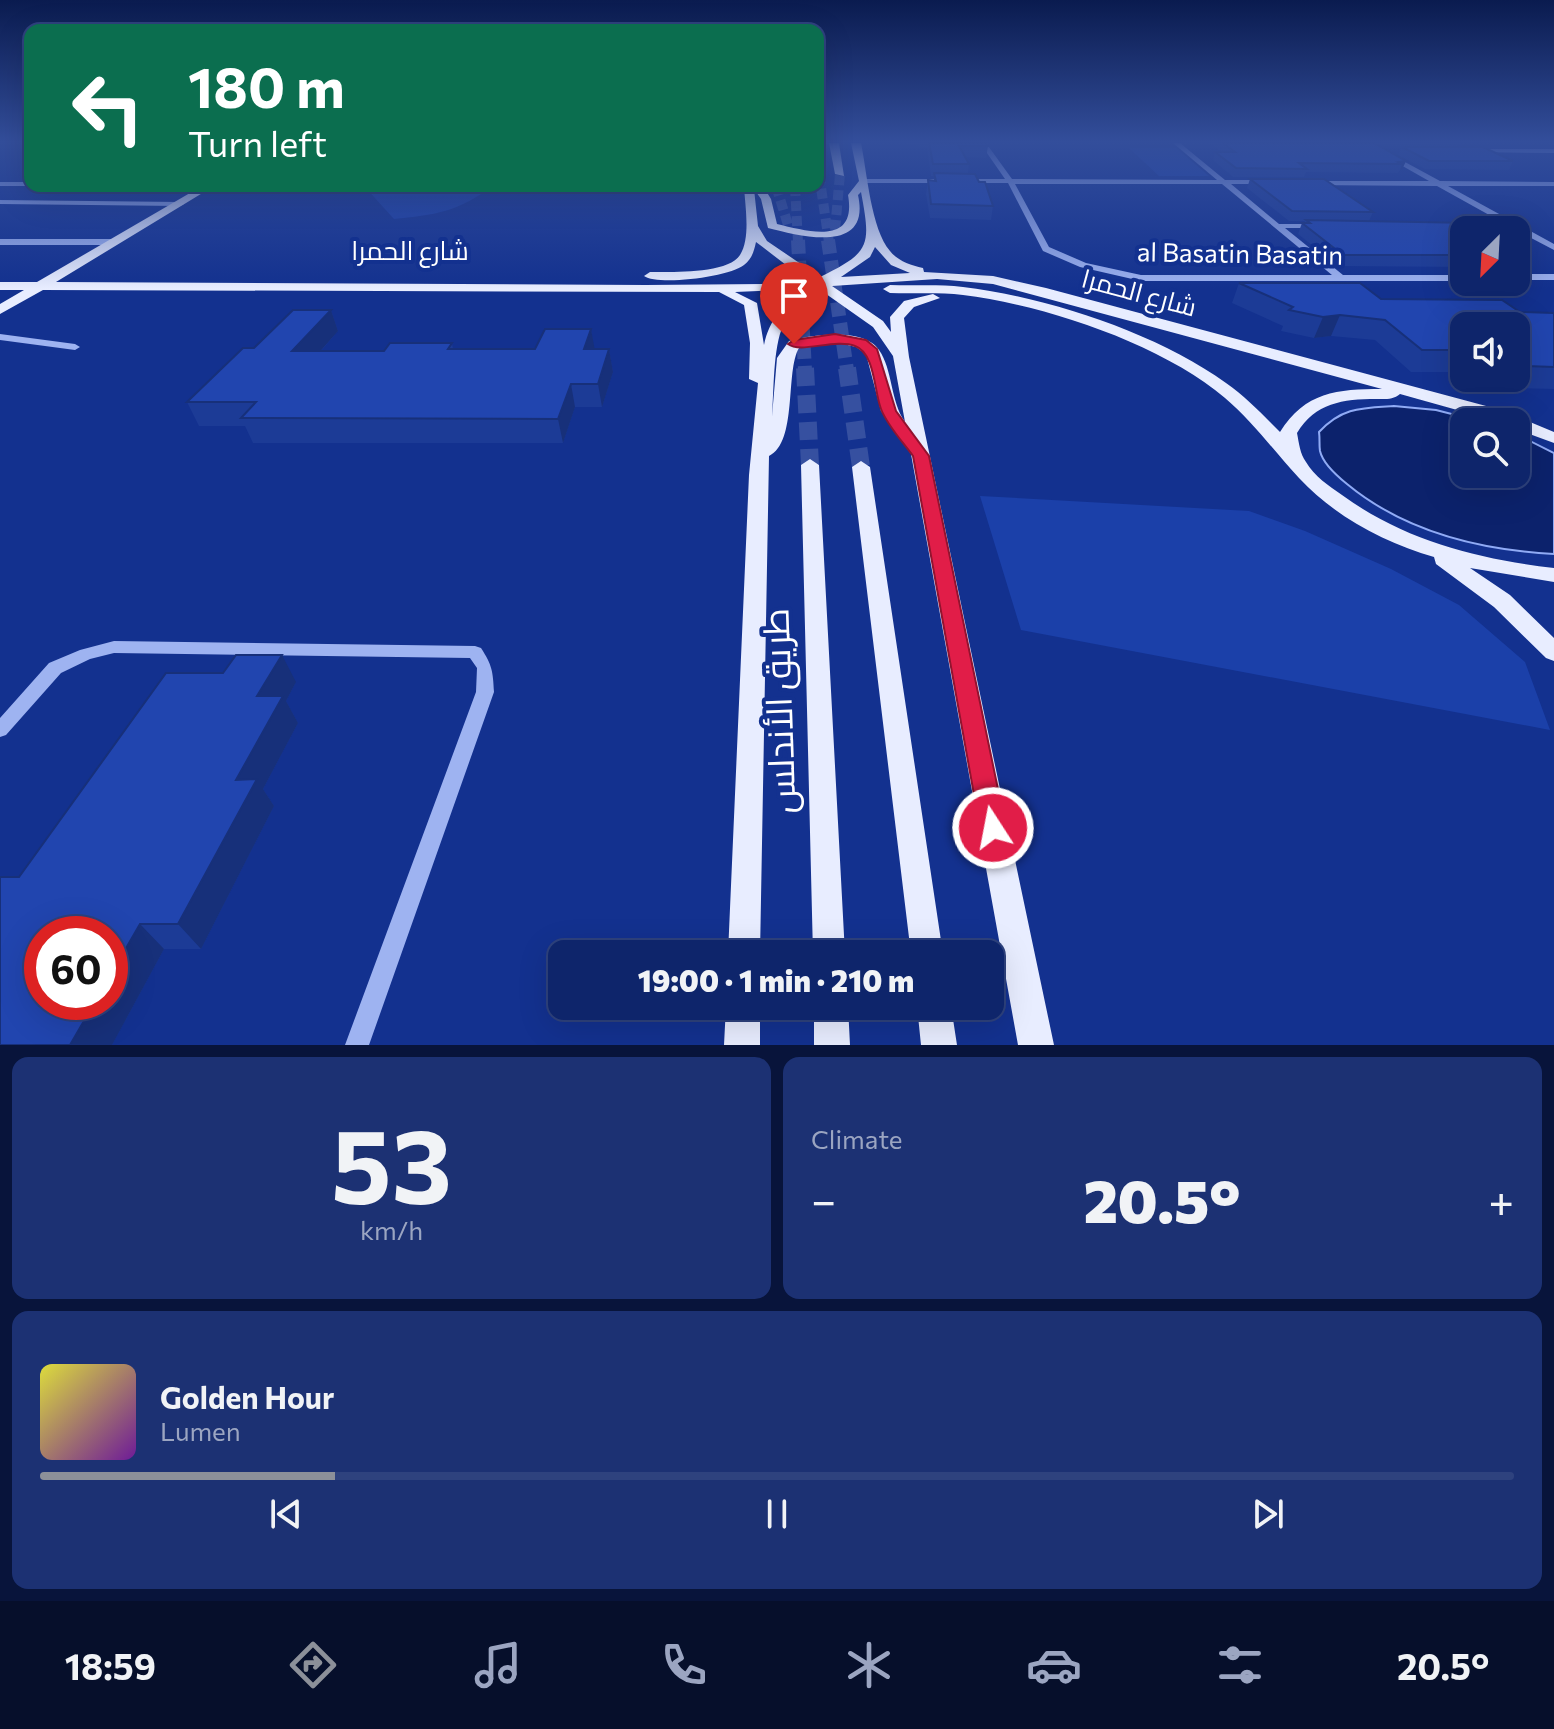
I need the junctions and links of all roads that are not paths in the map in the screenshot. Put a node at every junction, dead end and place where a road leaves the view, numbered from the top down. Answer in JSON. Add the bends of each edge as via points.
{"nodes":[{"id":1,"x":199,"y":192,"type":"edge"},
{"id":2,"x":749,"y":192,"type":"edge"},
{"id":3,"x":762,"y":192,"type":"edge"},
{"id":4,"x":856,"y":192,"type":"edge"},
{"id":5,"x":866,"y":192,"type":"edge"},
{"id":6,"x":1016,"y":192,"type":"edge"},
{"id":7,"x":1235,"y":192,"type":"edge"},
{"id":8,"x":1455,"y":192,"type":"edge"},
{"id":9,"x":0,"y":202,"type":"edge"},
{"id":10,"x":180,"y":204,"type":"junction"},
{"id":11,"x":1498,"y":216,"type":"edge"},
{"id":12,"x":752,"y":226,"type":"junction"},
{"id":13,"x":1277,"y":226,"type":"junction"},
{"id":14,"x":1337,"y":226,"type":"edge"},
{"id":15,"x":874,"y":233,"type":"junction"},
{"id":16,"x":1530,"y":234,"type":"edge"},
{"id":17,"x":0,"y":242,"type":"edge"},
{"id":18,"x":115,"y":242,"type":"junction"},
{"id":19,"x":1554,"y":247,"type":"edge"},
{"id":20,"x":0,"y":272,"type":"edge"},
{"id":21,"x":937,"y":275,"type":"junction"},
{"id":22,"x":60,"y":276,"type":"junction"},
{"id":23,"x":1530,"y":277,"type":"edge"},
{"id":24,"x":1554,"y":277,"type":"edge"},
{"id":25,"x":1450,"y":278,"type":"edge"},
{"id":26,"x":1342,"y":279,"type":"junction"},
{"id":27,"x":648,"y":283,"type":"junction"},
{"id":28,"x":819,"y":283,"type":"junction"},
{"id":29,"x":0,"y":286,"type":"edge"},
{"id":30,"x":43,"y":286,"type":"junction"},
{"id":31,"x":962,"y":291,"type":"junction"},
{"id":32,"x":0,"y":310,"type":"edge"},
{"id":33,"x":0,"y":337,"type":"edge"},
{"id":34,"x":75,"y":347,"type":"dead end"},
{"id":35,"x":901,"y":357,"type":"junction"},
{"id":36,"x":1440,"y":400,"type":"junction"},
{"id":37,"x":1471,"y":408,"type":"edge"},
{"id":38,"x":1530,"y":419,"type":"edge"},
{"id":39,"x":1554,"y":422,"type":"edge"},
{"id":40,"x":1530,"y":428,"type":"edge"},
{"id":41,"x":1554,"y":438,"type":"edge"},
{"id":42,"x":921,"y":456,"type":"junction"},
{"id":43,"x":1294,"y":458,"type":"junction"},
{"id":44,"x":810,"y":465,"type":"tunnel mouth"},
{"id":45,"x":861,"y":467,"type":"tunnel mouth"},
{"id":46,"x":758,"y":475,"type":"junction"},
{"id":47,"x":1426,"y":548,"type":"junction"},
{"id":48,"x":1554,"y":575,"type":"edge"},
{"id":49,"x":1554,"y":652,"type":"edge"},
{"id":50,"x":0,"y":730,"type":"edge"},
{"id":51,"x":744,"y":940,"type":"edge"},
{"id":52,"x":828,"y":940,"type":"edge"},
{"id":53,"x":925,"y":940,"type":"edge"},
{"id":54,"x":743,"y":1020,"type":"edge"},
{"id":55,"x":831,"y":1020,"type":"edge"},
{"id":56,"x":936,"y":1020,"type":"edge"},
{"id":57,"x":357,"y":1045,"type":"edge"},
{"id":58,"x":742,"y":1045,"type":"edge"},
{"id":59,"x":832,"y":1045,"type":"edge"},
{"id":60,"x":939,"y":1045,"type":"edge"},
{"id":61,"x":1036,"y":1045,"type":"edge"}],
"edges":[{"from":1,"to":10,"type":"main road"},
{"from":2,"to":12,"type":"main road"},
{"from":3,"to":4,"type":"main road","via":[[772,226],[827,234],[854,224]]},
{"from":5,"to":15,"type":"main road"},
{"from":6,"to":26,"type":"street","name":"al Basatin Basatin","via":[[1046,249],[1083,265],[1141,278]]},
{"from":7,"to":13,"type":"street"},
{"from":8,"to":11,"type":"street"},
{"from":9,"to":10,"type":"street"},
{"from":10,"to":18,"type":"main road"},
{"from":12,"to":27,"type":"main road","via":[[741,262]]},
{"from":12,"to":28,"type":"main road","via":[[768,248]]},
{"from":13,"to":14,"type":"street"},
{"from":13,"to":26,"type":"street"},
{"from":15,"to":21,"type":"main road","via":[[887,259]]},
{"from":15,"to":28,"type":"main road","via":[[866,254]]},
{"from":16,"to":19,"type":"street"},
{"from":17,"to":18,"type":"street"},
{"from":18,"to":22,"type":"main road"},
{"from":20,"to":22,"type":"main road","name":"شارع الحمرا"},
{"from":21,"to":28,"type":"main road","name":"شارع الحمرا"},
{"from":21,"to":36,"type":"main road","name":"شارع الحمرا","via":[[1041,291]]},
{"from":22,"to":27,"type":"main road","name":"شارع الحمرا"},
{"from":22,"to":30,"type":"main road"},
{"from":23,"to":24,"type":"street"},
{"from":25,"to":26,"type":"street","name":"al Basatin Basatin"},
{"from":27,"to":28,"type":"main road","name":"شارع الحمرا","via":[[778,288]]},
{"from":27,"to":30,"type":"main road","name":"شارع الحمرا"},
{"from":27,"to":46,"type":"main road","via":[[722,292],[750,303],[757,343]]},
{"from":28,"to":31,"type":"main road","name":"شارع الحمرا"},
{"from":28,"to":35,"type":"main road","via":[[878,324]]},
{"from":28,"to":46,"type":"main road","via":[[791,305],[775,327]]},
{"from":29,"to":30,"type":"main road","name":"شارع الحمرا"},
{"from":30,"to":32,"type":"main road"},
{"from":31,"to":35,"type":"main road","via":[[909,304],[897,317]]},
{"from":31,"to":43,"type":"main road","name":"شارع الحمرا","via":[[1076,320],[1174,358],[1219,385]]},
{"from":33,"to":34,"type":"street"},
{"from":35,"to":42,"type":"main road"},
{"from":36,"to":37,"type":"main road"},
{"from":36,"to":43,"type":"main road","via":[[1352,394],[1319,401],[1297,414],[1288,433]]},
{"from":38,"to":39,"type":"main road"},
{"from":40,"to":41,"type":"main road"},
{"from":42,"to":46,"type":"main road","via":[[889,411],[873,352],[861,343],[816,339],[794,344],[785,358],[783,409]]},
{"from":42,"to":61,"type":"main road"},
{"from":43,"to":47,"type":"main road","name":"شارع الحمرا","via":[[1340,504]]},
{"from":44,"to":52,"type":"main road","name":"طريق الأندلس"},
{"from":45,"to":53,"type":"main road"},
{"from":46,"to":51,"type":"main road"},
{"from":47,"to":48,"type":"main road","via":[[1471,562]]},
{"from":47,"to":49,"type":"main road","via":[[1502,601]]},
{"from":50,"to":57,"type":"street","via":[[55,668],[114,647],[475,652],[485,668],[485,692]]},
{"from":54,"to":58,"type":"main road"},
{"from":55,"to":59,"type":"main road"},
{"from":56,"to":60,"type":"main road"}]}
